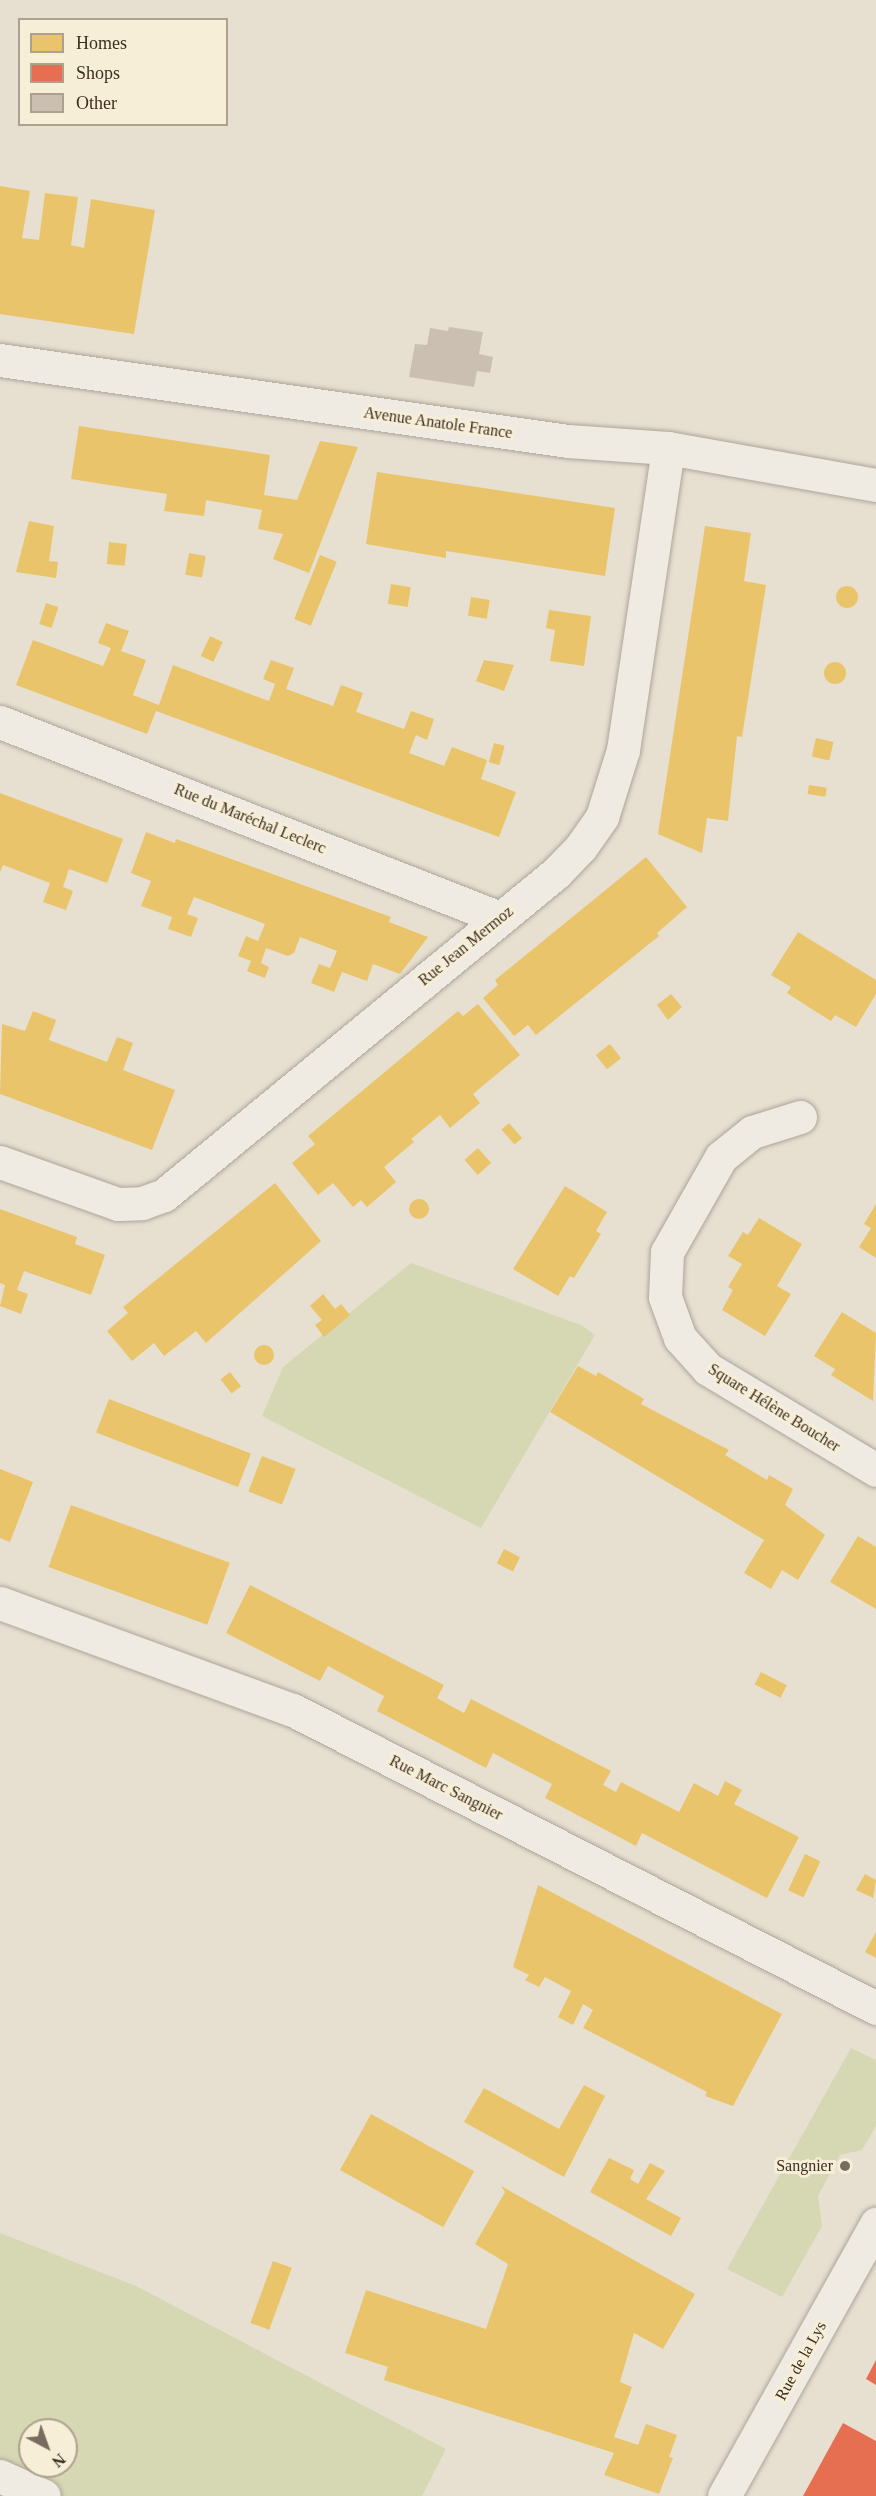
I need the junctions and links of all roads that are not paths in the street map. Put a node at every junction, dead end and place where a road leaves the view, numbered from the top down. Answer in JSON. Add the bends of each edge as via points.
{"nodes":[{"id":1,"x":0,"y":360,"type":"edge"},
{"id":2,"x":668,"y":448,"type":"junction"},
{"id":3,"x":876,"y":485,"type":"edge"},
{"id":4,"x":0,"y":722,"type":"edge"},
{"id":5,"x":500,"y":918,"type":"junction"},
{"id":6,"x":800,"y":1117,"type":"dead end"},
{"id":7,"x":0,"y":1162,"type":"edge"},
{"id":8,"x":876,"y":1470,"type":"edge"},
{"id":9,"x":0,"y":1603,"type":"edge"},
{"id":10,"x":876,"y":2008,"type":"edge"},
{"id":11,"x":876,"y":2224,"type":"edge"},
{"id":12,"x":0,"y":2476,"type":"edge"},
{"id":13,"x":44,"y":2496,"type":"edge"},
{"id":14,"x":724,"y":2496,"type":"edge"}],
"edges":[{"from":1,"to":2,"type":"street","name":"Avenue Anatole France","via":[[568,441]]},
{"from":2,"to":3,"type":"street","name":"Avenue Anatole France"},
{"from":2,"to":5,"type":"street","name":"Rue Jean Mermoz","via":[[614,788],[602,817],[581,847]]},
{"from":4,"to":5,"type":"street","name":"Rue du Maréchal Leclerc"},
{"from":5,"to":7,"type":"street","name":"Rue Jean Mermoz","via":[[164,1195],[142,1203],[118,1204]]},
{"from":6,"to":8,"type":"street","name":"Square Hélène Boucher","via":[[752,1132],[722,1157],[667,1252],[665,1297],[680,1338],[708,1369]]},
{"from":9,"to":10,"type":"street","name":"Rue Marc Sangnier","via":[[293,1710]]},
{"from":11,"to":14,"type":"street","name":"Rue de la Lys"},
{"from":12,"to":13,"type":"street"}]}
